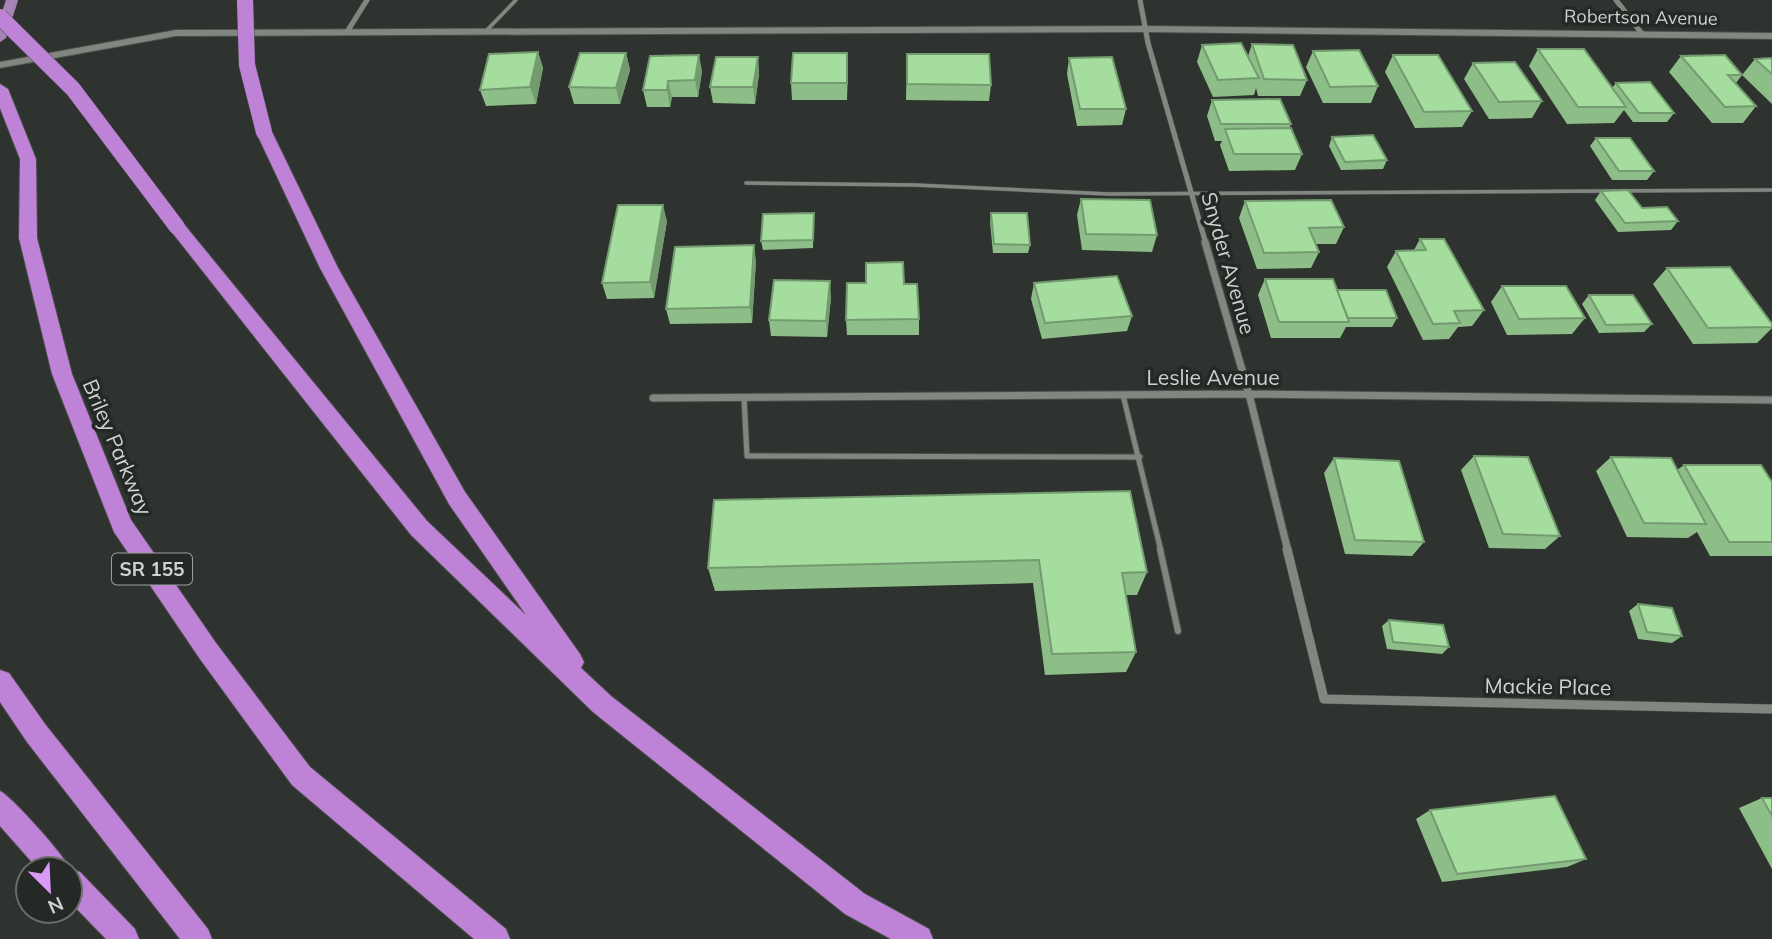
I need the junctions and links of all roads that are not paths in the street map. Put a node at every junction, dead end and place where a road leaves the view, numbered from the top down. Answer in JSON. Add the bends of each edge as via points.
{"nodes":[{"id":1,"x":12,"y":0,"type":"edge"},
{"id":2,"x":245,"y":0,"type":"edge"},
{"id":3,"x":368,"y":0,"type":"edge"},
{"id":4,"x":516,"y":0,"type":"edge"},
{"id":5,"x":1140,"y":0,"type":"edge"},
{"id":6,"x":1616,"y":0,"type":"edge"},
{"id":7,"x":0,"y":18,"type":"edge"},
{"id":8,"x":1147,"y":29,"type":"junction"},
{"id":9,"x":347,"y":32,"type":"junction"},
{"id":10,"x":485,"y":32,"type":"junction"},
{"id":11,"x":1643,"y":35,"type":"junction"},
{"id":12,"x":1772,"y":36,"type":"edge"},
{"id":13,"x":0,"y":38,"type":"edge"},
{"id":14,"x":0,"y":65,"type":"edge"},
{"id":15,"x":0,"y":89,"type":"edge"},
{"id":16,"x":746,"y":183,"type":"dead end"},
{"id":17,"x":1772,"y":190,"type":"edge"},
{"id":18,"x":1190,"y":193,"type":"junction"},
{"id":19,"x":1249,"y":394,"type":"junction"},
{"id":20,"x":1123,"y":395,"type":"junction"},
{"id":21,"x":744,"y":397,"type":"junction"},
{"id":22,"x":653,"y":398,"type":"dead end"},
{"id":23,"x":1772,"y":400,"type":"edge"},
{"id":24,"x":1140,"y":457,"type":"junction"},
{"id":25,"x":1178,"y":631,"type":"dead end"},
{"id":26,"x":0,"y":681,"type":"edge"},
{"id":27,"x":1324,"y":699,"type":"joint"},
{"id":28,"x":602,"y":704,"type":"junction"},
{"id":29,"x":1772,"y":709,"type":"edge"},
{"id":30,"x":0,"y":804,"type":"edge"},
{"id":31,"x":43,"y":855,"type":"edge"},
{"id":32,"x":84,"y":897,"type":"edge"},
{"id":33,"x":125,"y":939,"type":"edge"},
{"id":34,"x":198,"y":939,"type":"edge"},
{"id":35,"x":496,"y":939,"type":"edge"},
{"id":36,"x":919,"y":939,"type":"edge"}],
"edges":[{"from":1,"to":13,"type":"main road"},
{"from":2,"to":28,"type":"highway","bridge":true,"via":[[247,65],[264,132],[329,268],[457,498]]},
{"from":3,"to":9,"type":"street"},
{"from":4,"to":10,"type":"lane"},
{"from":5,"to":8,"type":"street","name":"Snyder Avenue"},
{"from":6,"to":11,"type":"street"},
{"from":7,"to":28,"type":"highway","bridge":true,"via":[[27,39],[92,110],[177,227],[419,528]]},
{"from":8,"to":10,"type":"street","name":"Robertson Avenue"},
{"from":8,"to":11,"type":"street","name":"Robertson Avenue"},
{"from":8,"to":18,"type":"street","name":"Snyder Avenue"},
{"from":9,"to":10,"type":"street","name":"Robertson Avenue"},
{"from":9,"to":14,"type":"street","name":"Robertson Avenue","via":[[176,33]]},
{"from":11,"to":12,"type":"street","name":"Robertson Avenue"},
{"from":15,"to":35,"type":"highway","name":"Briley Parkway","number":"SR 155","via":[[28,159],[28,238],[62,374],[122,524],[301,776]]},
{"from":16,"to":18,"type":"lane"},
{"from":17,"to":18,"type":"lane"},
{"from":18,"to":19,"type":"street","name":"Snyder Avenue"},
{"from":19,"to":20,"type":"street","name":"Leslie Avenue"},
{"from":19,"to":23,"type":"street","name":"Leslie Avenue"},
{"from":19,"to":27,"type":"street","name":"Snyder Avenue"},
{"from":20,"to":21,"type":"street","name":"Leslie Avenue"},
{"from":20,"to":24,"type":"lane"},
{"from":21,"to":22,"type":"street","name":"Leslie Avenue"},
{"from":21,"to":24,"type":"lane","via":[[747,456]]},
{"from":24,"to":25,"type":"lane"},
{"from":26,"to":34,"type":"highway"},
{"from":27,"to":29,"type":"street","name":"Mackie Place"},
{"from":28,"to":36,"type":"highway","via":[[855,904]]},
{"from":30,"to":31,"type":"highway"},
{"from":32,"to":33,"type":"highway"}]}
